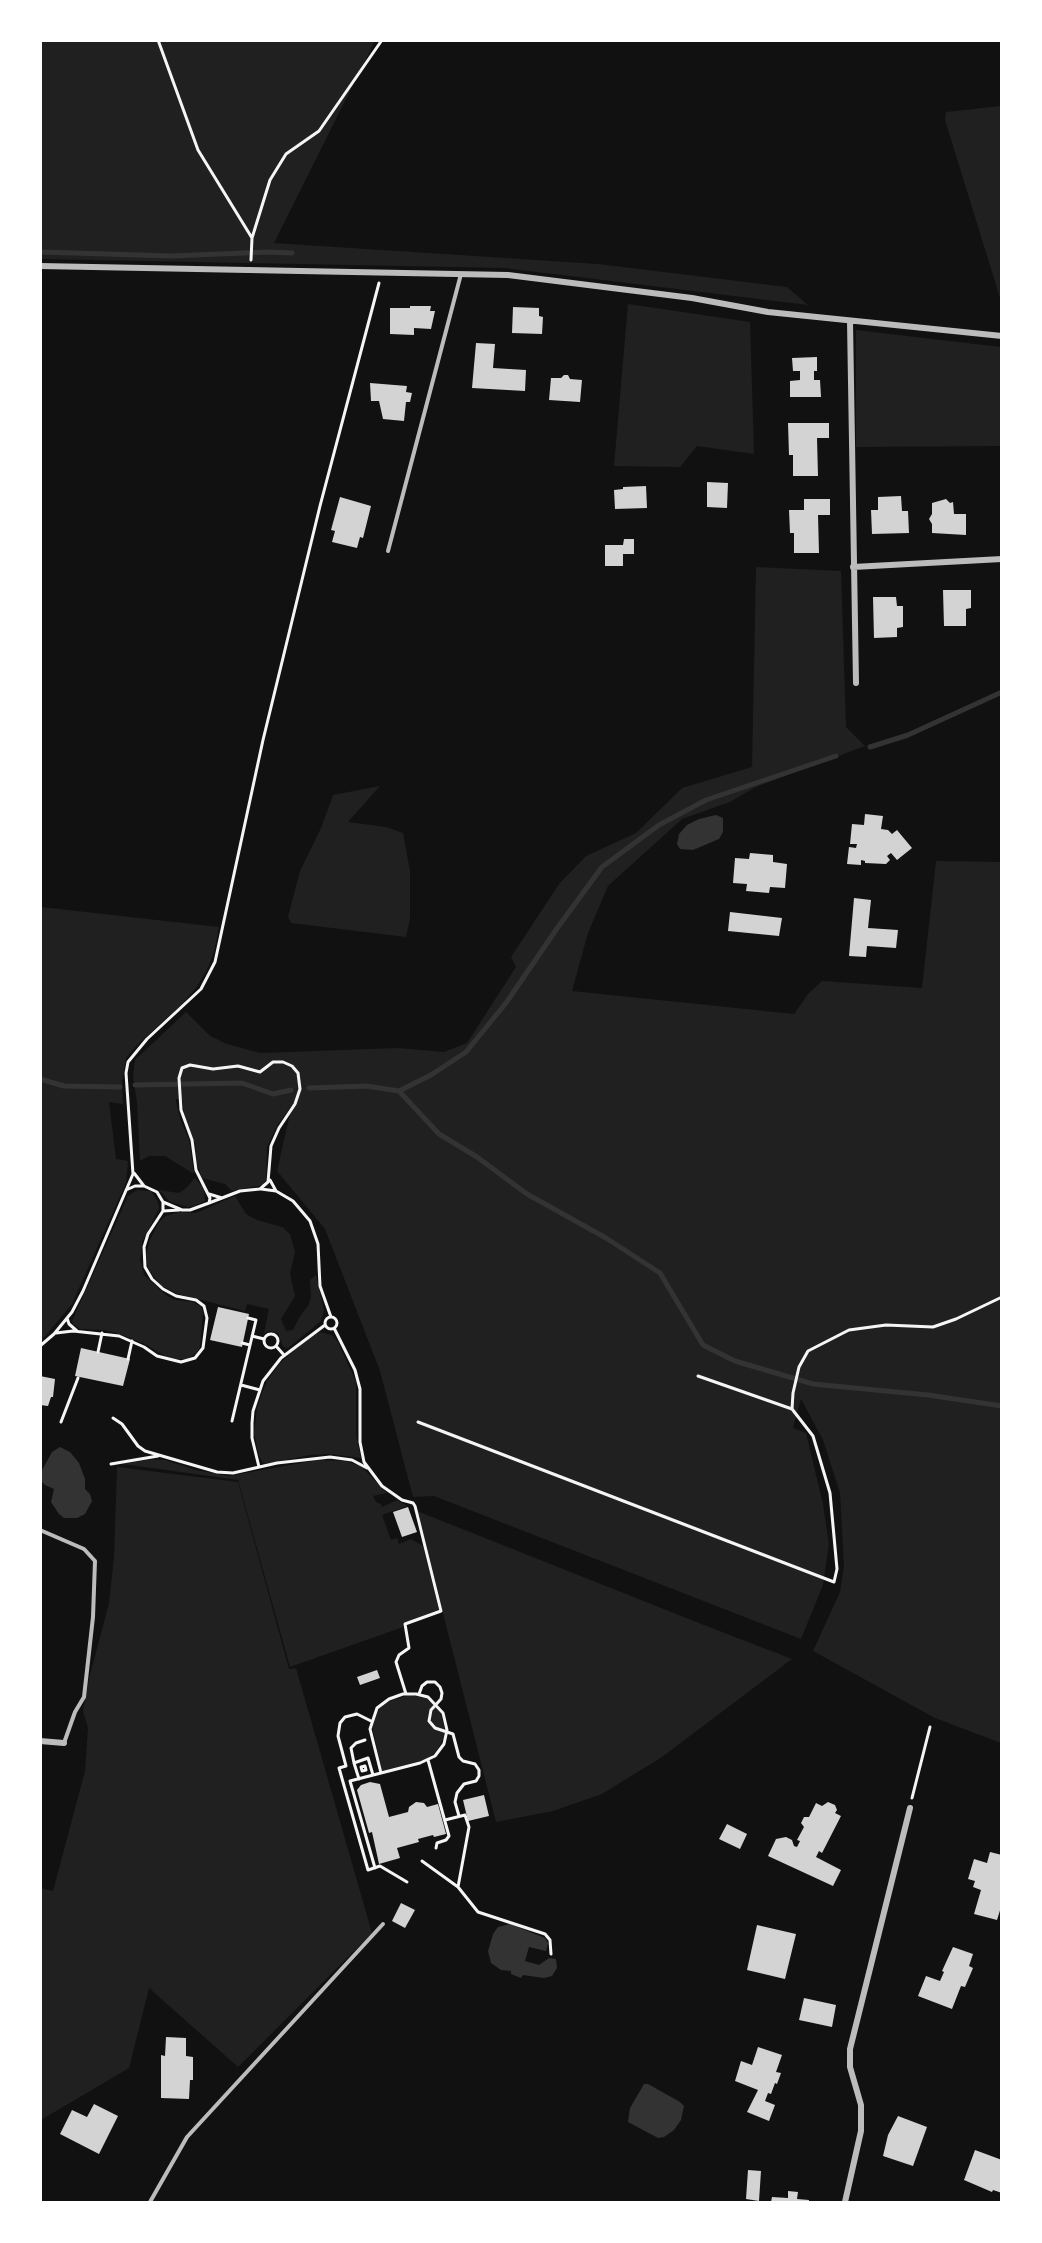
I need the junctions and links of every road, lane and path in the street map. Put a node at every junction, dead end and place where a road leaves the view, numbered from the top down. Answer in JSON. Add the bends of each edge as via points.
{"nodes":[{"id":1,"x":158,"y":40,"type":"edge"},
{"id":2,"x":382,"y":40,"type":"edge"},
{"id":3,"x":252,"y":238,"type":"junction"},
{"id":4,"x":40,"y":266,"type":"edge"},
{"id":5,"x":252,"y":269,"type":"junction"},
{"id":6,"x":381,"y":272,"type":"junction"},
{"id":7,"x":461,"y":274,"type":"junction"},
{"id":8,"x":850,"y":322,"type":"junction"},
{"id":9,"x":1002,"y":336,"type":"edge"},
{"id":10,"x":388,"y":551,"type":"dead end"},
{"id":11,"x":1002,"y":559,"type":"edge"},
{"id":12,"x":853,"y":567,"type":"junction"},
{"id":13,"x":856,"y":683,"type":"dead end"},
{"id":14,"x":133,"y":1171,"type":"junction"},
{"id":15,"x":270,"y":1178,"type":"junction"},
{"id":16,"x":144,"y":1186,"type":"junction"},
{"id":17,"x":260,"y":1189,"type":"junction"},
{"id":18,"x":126,"y":1191,"type":"junction"},
{"id":19,"x":276,"y":1191,"type":"junction"},
{"id":20,"x":209,"y":1194,"type":"junction"},
{"id":21,"x":222,"y":1198,"type":"junction"},
{"id":22,"x":163,"y":1202,"type":"junction"},
{"id":23,"x":209,"y":1203,"type":"junction"},
{"id":24,"x":182,"y":1210,"type":"junction"},
{"id":25,"x":163,"y":1211,"type":"junction"},
{"id":26,"x":1002,"y":1297,"type":"edge"},
{"id":27,"x":331,"y":1317,"type":"junction"},
{"id":28,"x":68,"y":1318,"type":"junction"},
{"id":29,"x":248,"y":1318,"type":"dead end"},
{"id":30,"x":325,"y":1325,"type":"junction"},
{"id":31,"x":334,"y":1328,"type":"junction"},
{"id":32,"x":79,"y":1332,"type":"junction"},
{"id":33,"x":102,"y":1333,"type":"junction"},
{"id":34,"x":54,"y":1334,"type":"junction"},
{"id":35,"x":252,"y":1336,"type":"junction"},
{"id":36,"x":264,"y":1339,"type":"junction"},
{"id":37,"x":132,"y":1341,"type":"junction"},
{"id":38,"x":242,"y":1343,"type":"dead end"},
{"id":39,"x":40,"y":1346,"type":"edge"},
{"id":40,"x":250,"y":1346,"type":"junction"},
{"id":41,"x":276,"y":1346,"type":"junction"},
{"id":42,"x":98,"y":1352,"type":"dead end"},
{"id":43,"x":284,"y":1355,"type":"junction"},
{"id":44,"x":128,"y":1359,"type":"dead end"},
{"id":45,"x":698,"y":1376,"type":"dead end"},
{"id":46,"x":78,"y":1378,"type":"dead end"},
{"id":47,"x":241,"y":1385,"type":"junction"},
{"id":48,"x":260,"y":1390,"type":"junction"},
{"id":49,"x":792,"y":1409,"type":"junction"},
{"id":50,"x":113,"y":1418,"type":"dead end"},
{"id":51,"x":232,"y":1421,"type":"dead end"},
{"id":52,"x":61,"y":1422,"type":"dead end"},
{"id":53,"x":418,"y":1422,"type":"dead end"},
{"id":54,"x":160,"y":1456,"type":"junction"},
{"id":55,"x":111,"y":1464,"type":"dead end"},
{"id":56,"x":259,"y":1467,"type":"junction"},
{"id":57,"x":369,"y":1469,"type":"junction"},
{"id":58,"x":40,"y":1530,"type":"edge"},
{"id":59,"x":406,"y":1694,"type":"junction"},
{"id":60,"x":419,"y":1694,"type":"junction"},
{"id":61,"x":436,"y":1704,"type":"junction"},
{"id":62,"x":371,"y":1721,"type":"junction"},
{"id":63,"x":930,"y":1727,"type":"dead end"},
{"id":64,"x":447,"y":1732,"type":"junction"},
{"id":65,"x":365,"y":1740,"type":"dead end"},
{"id":66,"x":40,"y":1741,"type":"edge"},
{"id":67,"x":64,"y":1743,"type":"joint"},
{"id":68,"x":428,"y":1760,"type":"junction"},
{"id":69,"x":354,"y":1763,"type":"junction"},
{"id":70,"x":370,"y":1767,"type":"junction"},
{"id":71,"x":364,"y":1769,"type":"junction"},
{"id":72,"x":356,"y":1771,"type":"junction"},
{"id":73,"x":381,"y":1773,"type":"junction"},
{"id":74,"x":373,"y":1775,"type":"junction"},
{"id":75,"x":366,"y":1777,"type":"junction"},
{"id":76,"x":359,"y":1779,"type":"junction"},
{"id":77,"x":910,"y":1808,"type":"joint"},
{"id":78,"x":459,"y":1816,"type":"junction"},
{"id":79,"x":445,"y":1820,"type":"junction"},
{"id":80,"x":435,"y":1848,"type":"dead end"},
{"id":81,"x":422,"y":1861,"type":"dead end"},
{"id":82,"x":375,"y":1868,"type":"junction"},
{"id":83,"x":407,"y":1881,"type":"dead end"},
{"id":84,"x":458,"y":1887,"type":"junction"},
{"id":85,"x":383,"y":1924,"type":"dead end"},
{"id":86,"x":551,"y":1954,"type":"dead end"},
{"id":87,"x":150,"y":2202,"type":"edge"},
{"id":88,"x":845,"y":2202,"type":"edge"}],
"edges":[{"from":1,"to":3,"type":"path","via":[[198,150]]},
{"from":2,"to":3,"type":"path","via":[[319,131],[286,154],[270,180]]},
{"from":3,"to":5,"type":"path"},
{"from":4,"to":5,"type":"street"},
{"from":5,"to":6,"type":"street"},
{"from":6,"to":7,"type":"street"},
{"from":6,"to":14,"type":"path","via":[[266,729],[215,962],[201,989],[128,1062]]},
{"from":7,"to":8,"type":"street","via":[[508,275]]},
{"from":7,"to":10,"type":"lane"},
{"from":8,"to":9,"type":"street"},
{"from":8,"to":12,"type":"street"},
{"from":11,"to":12,"type":"street"},
{"from":12,"to":13,"type":"street"},
{"from":14,"to":16,"type":"path"},
{"from":14,"to":18,"type":"path"},
{"from":15,"to":17,"type":"path"},
{"from":15,"to":19,"type":"path"},
{"from":15,"to":20,"type":"path","via":[[271,1146],[300,1089],[295,1069],[283,1062],[273,1062],[260,1072],[238,1066],[213,1069],[190,1065],[182,1068],[179,1078],[181,1110],[192,1140],[196,1170]]},
{"from":16,"to":18,"type":"path"},
{"from":16,"to":22,"type":"path","via":[[157,1192]]},
{"from":17,"to":19,"type":"path"},
{"from":17,"to":21,"type":"path"},
{"from":18,"to":28,"type":"path"},
{"from":19,"to":27,"type":"path","via":[[293,1201],[310,1221],[318,1244],[320,1287]]},
{"from":20,"to":21,"type":"path"},
{"from":20,"to":23,"type":"path"},
{"from":21,"to":23,"type":"path"},
{"from":22,"to":24,"type":"path"},
{"from":22,"to":25,"type":"path"},
{"from":23,"to":24,"type":"path"},
{"from":24,"to":25,"type":"path"},
{"from":25,"to":37,"type":"path","via":[[146,1241],[145,1267],[163,1289],[204,1306],[204,1344],[195,1358],[181,1362],[157,1356]]},
{"from":26,"to":49,"type":"path","via":[[933,1327],[886,1325],[849,1330],[808,1351],[799,1367]]},
{"from":27,"to":30,"type":"path"},
{"from":27,"to":31,"type":"path","via":[[337,1321]]},
{"from":28,"to":32,"type":"path"},
{"from":28,"to":34,"type":"path"},
{"from":29,"to":35,"type":"path","via":[[256,1320]]},
{"from":30,"to":31,"type":"path"},
{"from":30,"to":43,"type":"path"},
{"from":31,"to":57,"type":"path","via":[[358,1379],[360,1442]]},
{"from":32,"to":33,"type":"path"},
{"from":32,"to":34,"type":"path"},
{"from":33,"to":37,"type":"path"},
{"from":33,"to":42,"type":"path"},
{"from":34,"to":39,"type":"path"},
{"from":35,"to":36,"type":"path"},
{"from":35,"to":40,"type":"path"},
{"from":36,"to":41,"type":"path","via":[[265,1346]]},
{"from":36,"to":41,"type":"path","via":[[273,1334],[278,1341]]},
{"from":37,"to":44,"type":"path"},
{"from":38,"to":40,"type":"path"},
{"from":40,"to":47,"type":"path"},
{"from":41,"to":43,"type":"path"},
{"from":43,"to":48,"type":"path"},
{"from":45,"to":49,"type":"path"},
{"from":46,"to":52,"type":"path"},
{"from":47,"to":48,"type":"path"},
{"from":47,"to":51,"type":"path"},
{"from":48,"to":56,"type":"path","via":[[253,1411],[252,1438]]},
{"from":49,"to":53,"type":"path","via":[[813,1436],[830,1493],[837,1569],[834,1582]]},
{"from":50,"to":54,"type":"path","via":[[138,1446]]},
{"from":54,"to":55,"type":"path"},
{"from":54,"to":56,"type":"path","via":[[217,1472]]},
{"from":56,"to":57,"type":"path","via":[[330,1457],[352,1460]]},
{"from":57,"to":59,"type":"path","via":[[382,1486],[415,1506],[441,1611],[405,1624],[409,1648],[396,1662]]},
{"from":58,"to":67,"type":"lane","via":[[84,1549],[95,1561],[84,1697]]},
{"from":59,"to":60,"type":"path"},
{"from":59,"to":62,"type":"path","via":[[382,1703]]},
{"from":60,"to":61,"type":"path"},
{"from":60,"to":61,"type":"path","via":[[425,1683],[435,1682],[442,1693]]},
{"from":61,"to":64,"type":"path","via":[[443,1713]]},
{"from":61,"to":64,"type":"path","via":[[429,1721]]},
{"from":62,"to":73,"type":"path","via":[[370,1736]]},
{"from":62,"to":82,"type":"path","via":[[360,1714],[349,1716],[340,1723],[338,1733],[346,1766],[339,1768],[368,1870]]},
{"from":63,"to":77,"type":"path"},
{"from":64,"to":68,"type":"path","via":[[441,1750]]},
{"from":64,"to":78,"type":"path","via":[[455,1736],[459,1757],[479,1770],[477,1779],[464,1784],[457,1793]]},
{"from":65,"to":69,"type":"path","via":[[351,1748]]},
{"from":66,"to":67,"type":"street"},
{"from":68,"to":73,"type":"path"},
{"from":68,"to":79,"type":"path"},
{"from":69,"to":70,"type":"path","via":[[368,1758]]},
{"from":69,"to":72,"type":"path"},
{"from":70,"to":71,"type":"path"},
{"from":70,"to":74,"type":"path"},
{"from":71,"to":72,"type":"path"},
{"from":71,"to":75,"type":"path"},
{"from":72,"to":76,"type":"path"},
{"from":73,"to":74,"type":"path"},
{"from":74,"to":75,"type":"path"},
{"from":75,"to":76,"type":"path"},
{"from":76,"to":82,"type":"path","via":[[350,1781]]},
{"from":77,"to":88,"type":"street","via":[[850,2049],[850,2067],[861,2105],[861,2131]]},
{"from":78,"to":79,"type":"path"},
{"from":78,"to":84,"type":"path","via":[[465,1815],[469,1827]]},
{"from":79,"to":80,"type":"path","via":[[449,1836]]},
{"from":81,"to":84,"type":"path"},
{"from":82,"to":83,"type":"path","via":[[380,1866]]},
{"from":84,"to":86,"type":"path","via":[[478,1912],[545,1934],[550,1940]]},
{"from":85,"to":87,"type":"lane","via":[[187,2137]]}]}
